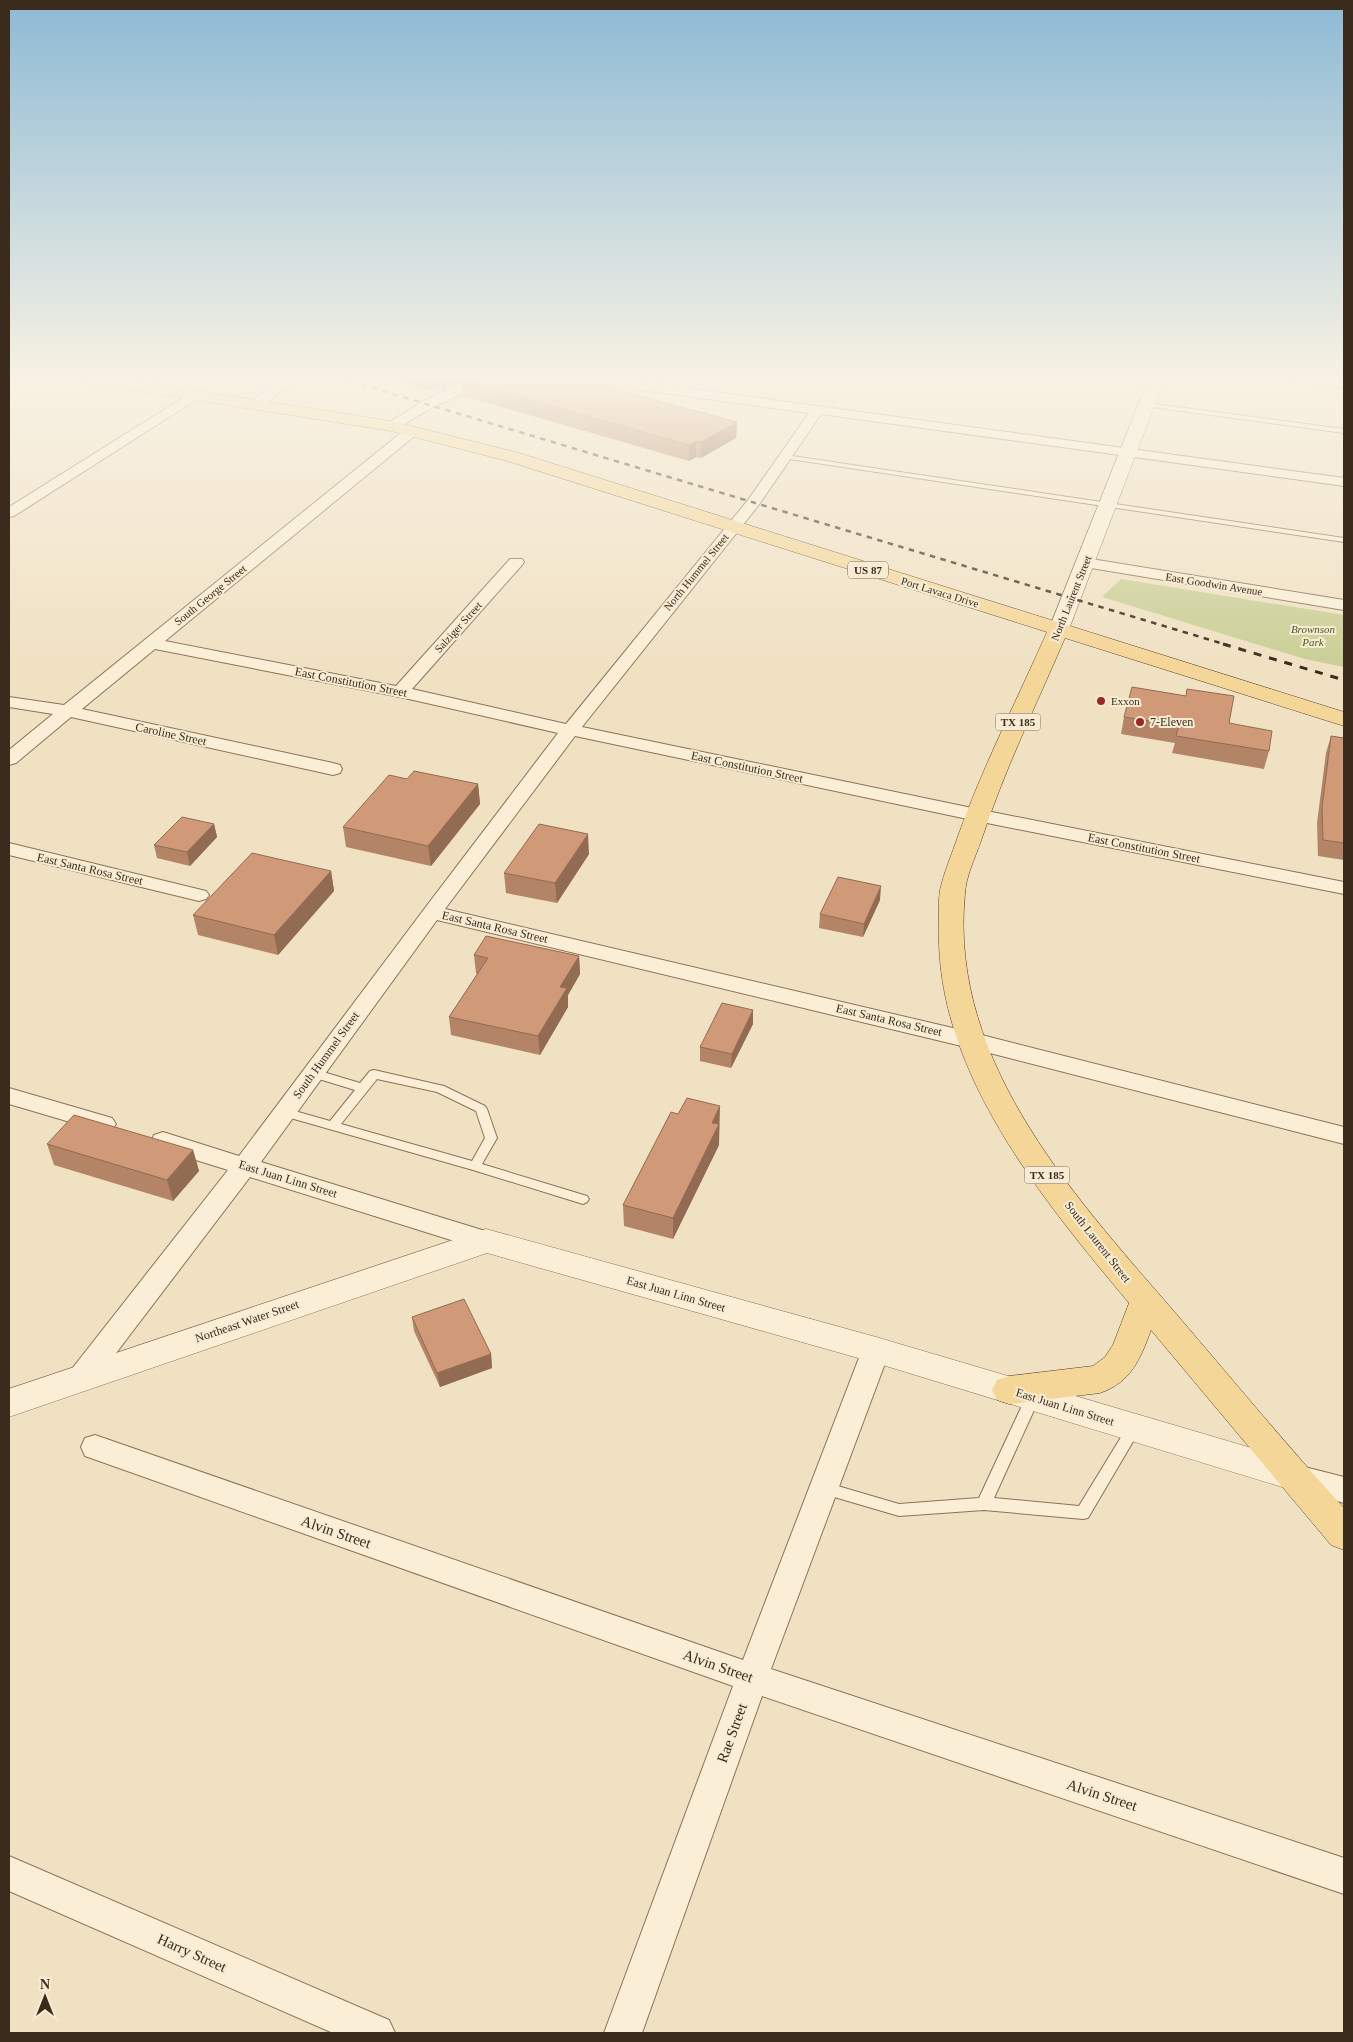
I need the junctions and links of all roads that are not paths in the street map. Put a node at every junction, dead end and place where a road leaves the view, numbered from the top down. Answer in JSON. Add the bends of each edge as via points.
{"nodes":[{"id":1,"x":71,"y":473,"type":"edge"},
{"id":2,"x":360,"y":473,"type":"edge"},
{"id":3,"x":563,"y":473,"type":"edge"},
{"id":4,"x":774,"y":473,"type":"edge"},
{"id":5,"x":895,"y":473,"type":"edge"},
{"id":6,"x":1121,"y":473,"type":"edge"},
{"id":7,"x":1279,"y":473,"type":"edge"},
{"id":8,"x":1344,"y":482,"type":"edge"},
{"id":9,"x":1108,"y":505,"type":"junction"},
{"id":10,"x":9,"y":513,"type":"edge"},
{"id":11,"x":731,"y":528,"type":"junction"},
{"id":12,"x":1344,"y":540,"type":"edge"},
{"id":13,"x":516,"y":562,"type":"dead end"},
{"id":14,"x":1085,"y":563,"type":"junction"},
{"id":15,"x":1344,"y":605,"type":"edge"},
{"id":16,"x":1059,"y":629,"type":"junction"},
{"id":17,"x":151,"y":643,"type":"junction"},
{"id":18,"x":400,"y":692,"type":"junction"},
{"id":19,"x":9,"y":702,"type":"edge"},
{"id":20,"x":67,"y":711,"type":"junction"},
{"id":21,"x":1344,"y":719,"type":"edge"},
{"id":22,"x":570,"y":730,"type":"junction"},
{"id":23,"x":9,"y":759,"type":"edge"},
{"id":24,"x":333,"y":769,"type":"dead end"},
{"id":25,"x":977,"y":815,"type":"junction"},
{"id":26,"x":9,"y":849,"type":"edge"},
{"id":27,"x":1344,"y":888,"type":"edge"},
{"id":28,"x":200,"y":895,"type":"dead end"},
{"id":29,"x":432,"y":912,"type":"junction"},
{"id":30,"x":970,"y":1040,"type":"junction"},
{"id":31,"x":312,"y":1073,"type":"junction"},
{"id":32,"x":363,"y":1088,"type":"junction"},
{"id":33,"x":9,"y":1096,"type":"edge"},
{"id":34,"x":284,"y":1112,"type":"junction"},
{"id":35,"x":333,"y":1126,"type":"junction"},
{"id":36,"x":1344,"y":1136,"type":"edge"},
{"id":37,"x":245,"y":1166,"type":"junction"},
{"id":38,"x":475,"y":1166,"type":"junction"},
{"id":39,"x":583,"y":1199,"type":"dead end"},
{"id":40,"x":486,"y":1241,"type":"junction"},
{"id":41,"x":1146,"y":1301,"type":"junction"},
{"id":42,"x":876,"y":1350,"type":"junction"},
{"id":43,"x":81,"y":1378,"type":"junction"},
{"id":44,"x":1021,"y":1394,"type":"junction"},
{"id":45,"x":9,"y":1403,"type":"edge"},
{"id":46,"x":1134,"y":1428,"type":"junction"},
{"id":47,"x":95,"y":1447,"type":"dead end"},
{"id":48,"x":1292,"y":1475,"type":"junction"},
{"id":49,"x":824,"y":1488,"type":"junction"},
{"id":50,"x":1344,"y":1490,"type":"edge"},
{"id":51,"x":984,"y":1504,"type":"junction"},
{"id":52,"x":1344,"y":1534,"type":"edge"},
{"id":53,"x":752,"y":1678,"type":"junction"},
{"id":54,"x":9,"y":1873,"type":"edge"},
{"id":55,"x":1344,"y":1876,"type":"edge"},
{"id":56,"x":376,"y":2033,"type":"edge"},
{"id":57,"x":623,"y":2033,"type":"edge"}],
"edges":[{"from":1,"to":10,"type":"street"},
{"from":2,"to":17,"type":"street","name":"South George Street"},
{"from":3,"to":11,"type":"main road","name":"Port Lavaca Drive","number":"US 87"},
{"from":4,"to":11,"type":"street","name":"North Hummel Street"},
{"from":5,"to":9,"type":"lane"},
{"from":6,"to":9,"type":"street","name":"North Laurent Street","number":"TX 185"},
{"from":7,"to":8,"type":"street"},
{"from":9,"to":12,"type":"lane"},
{"from":9,"to":14,"type":"street","name":"North Laurent Street","number":"TX 185"},
{"from":11,"to":16,"type":"main road","name":"Port Lavaca Drive","number":"US 87"},
{"from":11,"to":22,"type":"street","name":"North Hummel Street"},
{"from":13,"to":18,"type":"street","name":"Salziger Street"},
{"from":14,"to":15,"type":"street","name":"East Goodwin Avenue"},
{"from":14,"to":16,"type":"street","name":"North Laurent Street","number":"TX 185"},
{"from":16,"to":21,"type":"main road","name":"Port Lavaca Drive","number":"US 87"},
{"from":16,"to":25,"type":"main road","name":"North Laurent Street","number":"TX 185"},
{"from":17,"to":18,"type":"street","name":"East Constitution Street"},
{"from":17,"to":20,"type":"street","name":"South George Street"},
{"from":18,"to":22,"type":"street","name":"East Constitution Street"},
{"from":19,"to":20,"type":"street","name":"Caroline Street"},
{"from":20,"to":23,"type":"street","name":"South George Street"},
{"from":20,"to":24,"type":"street","name":"Caroline Street"},
{"from":22,"to":25,"type":"street","name":"East Constitution Street"},
{"from":22,"to":29,"type":"street","name":"South Hummel Street"},
{"from":25,"to":27,"type":"street","name":"East Constitution Street"},
{"from":25,"to":30,"type":"main road","name":"South Laurent Street","number":"TX 185","via":[[952,893],[950,954]]},
{"from":26,"to":28,"type":"street","name":"East Santa Rosa Street"},
{"from":29,"to":30,"type":"street","name":"East Santa Rosa Street"},
{"from":29,"to":31,"type":"street","name":"South Hummel Street"},
{"from":30,"to":36,"type":"street","name":"East Santa Rosa Street"},
{"from":30,"to":41,"type":"main road","name":"South Laurent Street","number":"TX 185","via":[[1012,1127],[1086,1229]]},
{"from":31,"to":32,"type":"lane"},
{"from":31,"to":34,"type":"street","name":"South Hummel Street"},
{"from":32,"to":35,"type":"lane"},
{"from":32,"to":38,"type":"lane","via":[[374,1074],[440,1088],[481,1109],[491,1138]]},
{"from":33,"to":37,"type":"street","name":"East Juan Linn Street"},
{"from":34,"to":35,"type":"lane"},
{"from":34,"to":37,"type":"street","name":"South Hummel Street"},
{"from":35,"to":38,"type":"lane"},
{"from":37,"to":40,"type":"street","name":"East Juan Linn Street"},
{"from":37,"to":43,"type":"street","name":"South Hummel Street"},
{"from":38,"to":39,"type":"lane"},
{"from":40,"to":42,"type":"street","name":"East Juan Linn Street"},
{"from":40,"to":43,"type":"street","name":"Northeast Water Street"},
{"from":41,"to":44,"type":"main road","via":[[1117,1367],[1100,1379]]},
{"from":41,"to":48,"type":"main road","name":"South Laurent Street","number":"TX 185"},
{"from":42,"to":44,"type":"street","name":"East Juan Linn Street"},
{"from":42,"to":49,"type":"street","name":"Rae Street"},
{"from":43,"to":45,"type":"street","name":"Northeast Water Street"},
{"from":44,"to":46,"type":"street","name":"East Juan Linn Street"},
{"from":44,"to":51,"type":"lane"},
{"from":46,"to":48,"type":"street","name":"East Juan Linn Street"},
{"from":46,"to":51,"type":"lane","via":[[1083,1513]]},
{"from":47,"to":53,"type":"street","name":"Alvin Street"},
{"from":48,"to":50,"type":"street","name":"East Juan Linn Street"},
{"from":48,"to":52,"type":"main road","name":"South Laurent Street","number":"TX 185"},
{"from":49,"to":51,"type":"lane","via":[[899,1510]]},
{"from":49,"to":53,"type":"street","name":"Rae Street"},
{"from":53,"to":55,"type":"street","name":"Alvin Street"},
{"from":53,"to":57,"type":"street","name":"Rae Street"},
{"from":54,"to":56,"type":"street","name":"Harry Street"}]}
